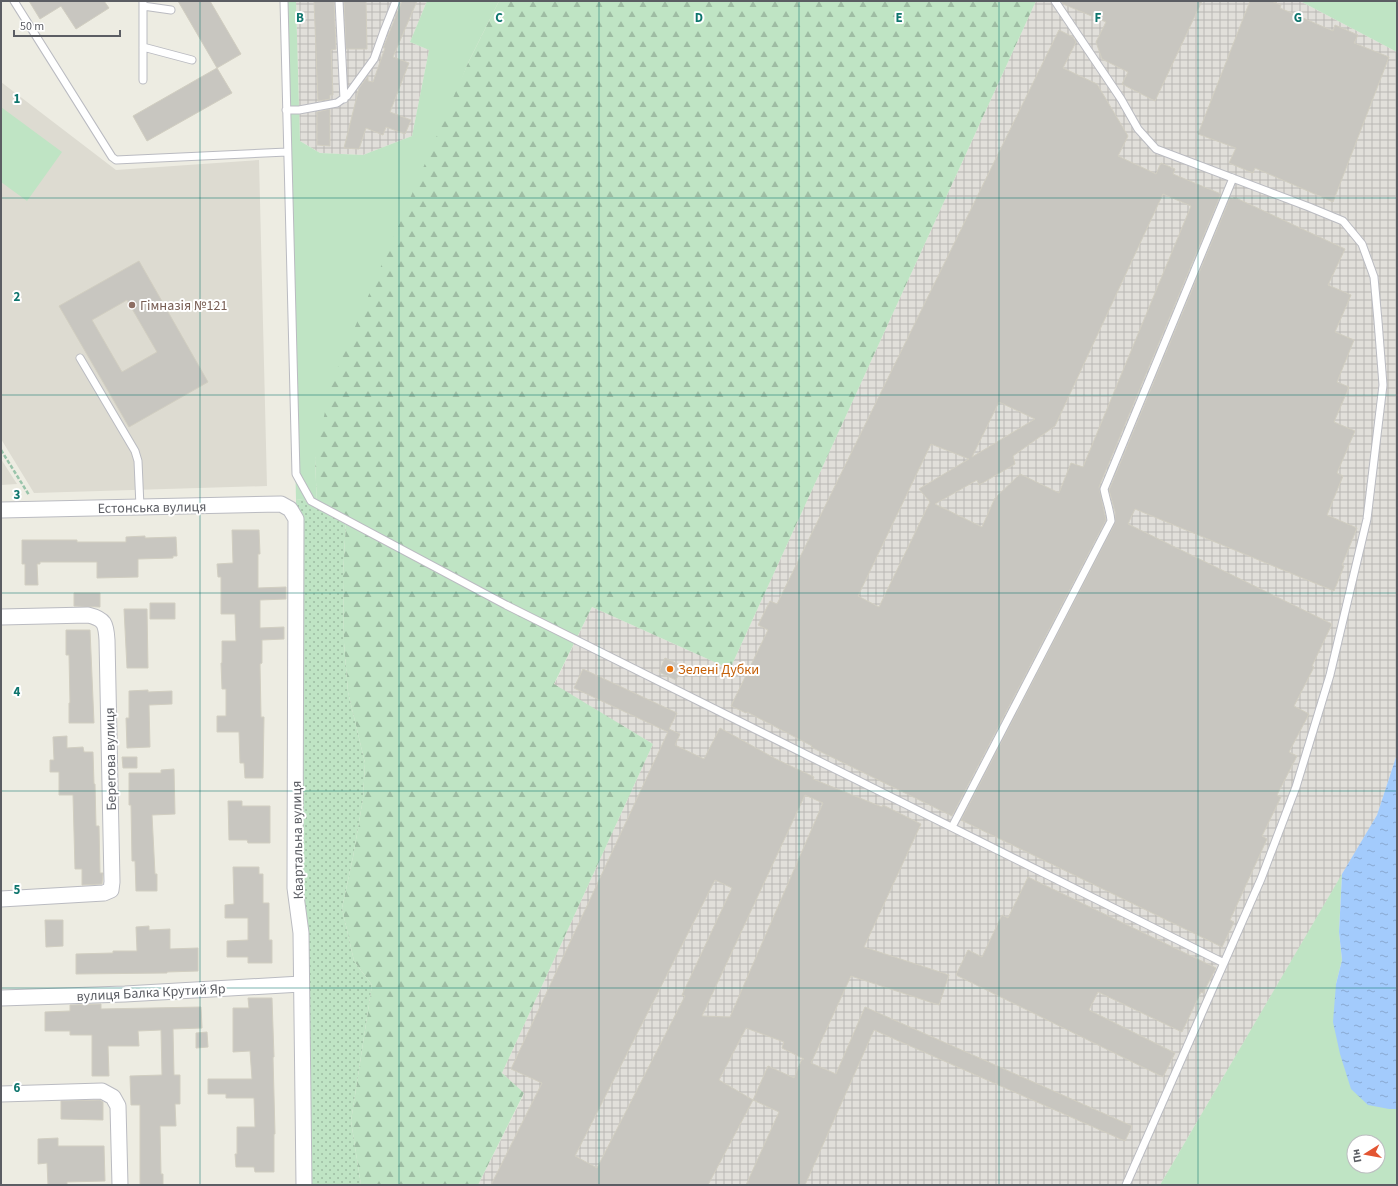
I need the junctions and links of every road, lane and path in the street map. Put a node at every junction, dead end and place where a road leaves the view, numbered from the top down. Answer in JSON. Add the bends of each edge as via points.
{"nodes":[{"id":1,"x":14,"y":1,"type":"edge"},
{"id":2,"x":284,"y":1,"type":"edge"},
{"id":3,"x":340,"y":1,"type":"edge"},
{"id":4,"x":396,"y":1,"type":"edge"},
{"id":5,"x":1055,"y":1,"type":"edge"},
{"id":6,"x":143,"y":4,"type":"edge"},
{"id":7,"x":171,"y":10,"type":"dead end"},
{"id":8,"x":143,"y":47,"type":"junction"},
{"id":9,"x":192,"y":60,"type":"dead end"},
{"id":10,"x":143,"y":80,"type":"dead end"},
{"id":11,"x":344,"y":99,"type":"junction"},
{"id":12,"x":286,"y":110,"type":"junction"},
{"id":13,"x":287,"y":152,"type":"junction"},
{"id":14,"x":1233,"y":178,"type":"junction"},
{"id":15,"x":80,"y":358,"type":"dead end"},
{"id":16,"x":1,"y":450,"type":"edge"},
{"id":17,"x":140,"y":507,"type":"junction"},
{"id":18,"x":1,"y":510,"type":"edge"},
{"id":19,"x":39,"y":510,"type":"junction"},
{"id":20,"x":296,"y":519,"type":"joint"},
{"id":21,"x":1,"y":617,"type":"edge"},
{"id":22,"x":952,"y":828,"type":"junction"},
{"id":23,"x":1,"y":899,"type":"edge"},
{"id":24,"x":1224,"y":963,"type":"junction"},
{"id":25,"x":301,"y":984,"type":"junction"},
{"id":26,"x":1,"y":998,"type":"edge"},
{"id":27,"x":1,"y":1094,"type":"edge"},
{"id":28,"x":120,"y":1185,"type":"edge"},
{"id":29,"x":304,"y":1185,"type":"edge"},
{"id":30,"x":1126,"y":1185,"type":"edge"}],
"edges":[{"from":1,"to":13,"type":"lane","via":[[116,160]]},
{"from":2,"to":12,"type":"lane"},
{"from":3,"to":11,"type":"lane"},
{"from":4,"to":11,"type":"lane","via":[[374,59]]},
{"from":5,"to":14,"type":"lane","via":[[1121,99],[1138,129],[1156,149]]},
{"from":6,"to":7,"type":"lane"},
{"from":6,"to":8,"type":"lane"},
{"from":8,"to":9,"type":"lane"},
{"from":8,"to":10,"type":"lane"},
{"from":11,"to":12,"type":"lane","via":[[314,108]]},
{"from":12,"to":13,"type":"lane"},
{"from":13,"to":22,"type":"lane","via":[[296,474],[311,501],[506,605]]},
{"from":14,"to":22,"type":"lane","via":[[1104,489],[1111,521]]},
{"from":14,"to":24,"type":"lane","via":[[1343,221],[1362,244],[1374,278],[1383,385],[1367,519],[1330,675],[1296,787],[1262,879]]},
{"from":15,"to":17,"type":"lane","via":[[135,451],[138,461]]},
{"from":16,"to":19,"type":"path"},
{"from":17,"to":19,"type":"street","name":"Естонська вулиця"},
{"from":17,"to":20,"type":"street","name":"Естонська вулиця","via":[[281,504],[290,509]]},
{"from":18,"to":19,"type":"street","name":"Естонська вулиця"},
{"from":20,"to":25,"type":"street","name":"Квартальна вулиця","via":[[295,888],[301,933]]},
{"from":21,"to":23,"type":"street","name":"Берегова вулиця","via":[[88,615],[99,618],[106,625],[112,882],[111,890],[104,893]]},
{"from":22,"to":24,"type":"lane"},
{"from":24,"to":30,"type":"lane"},
{"from":25,"to":26,"type":"street","name":"вулиця Балка Крутий Яр"},
{"from":25,"to":29,"type":"street","name":"Квартальна вулиця"},
{"from":27,"to":28,"type":"street","via":[[102,1091],[113,1097],[118,1106]]}]}
